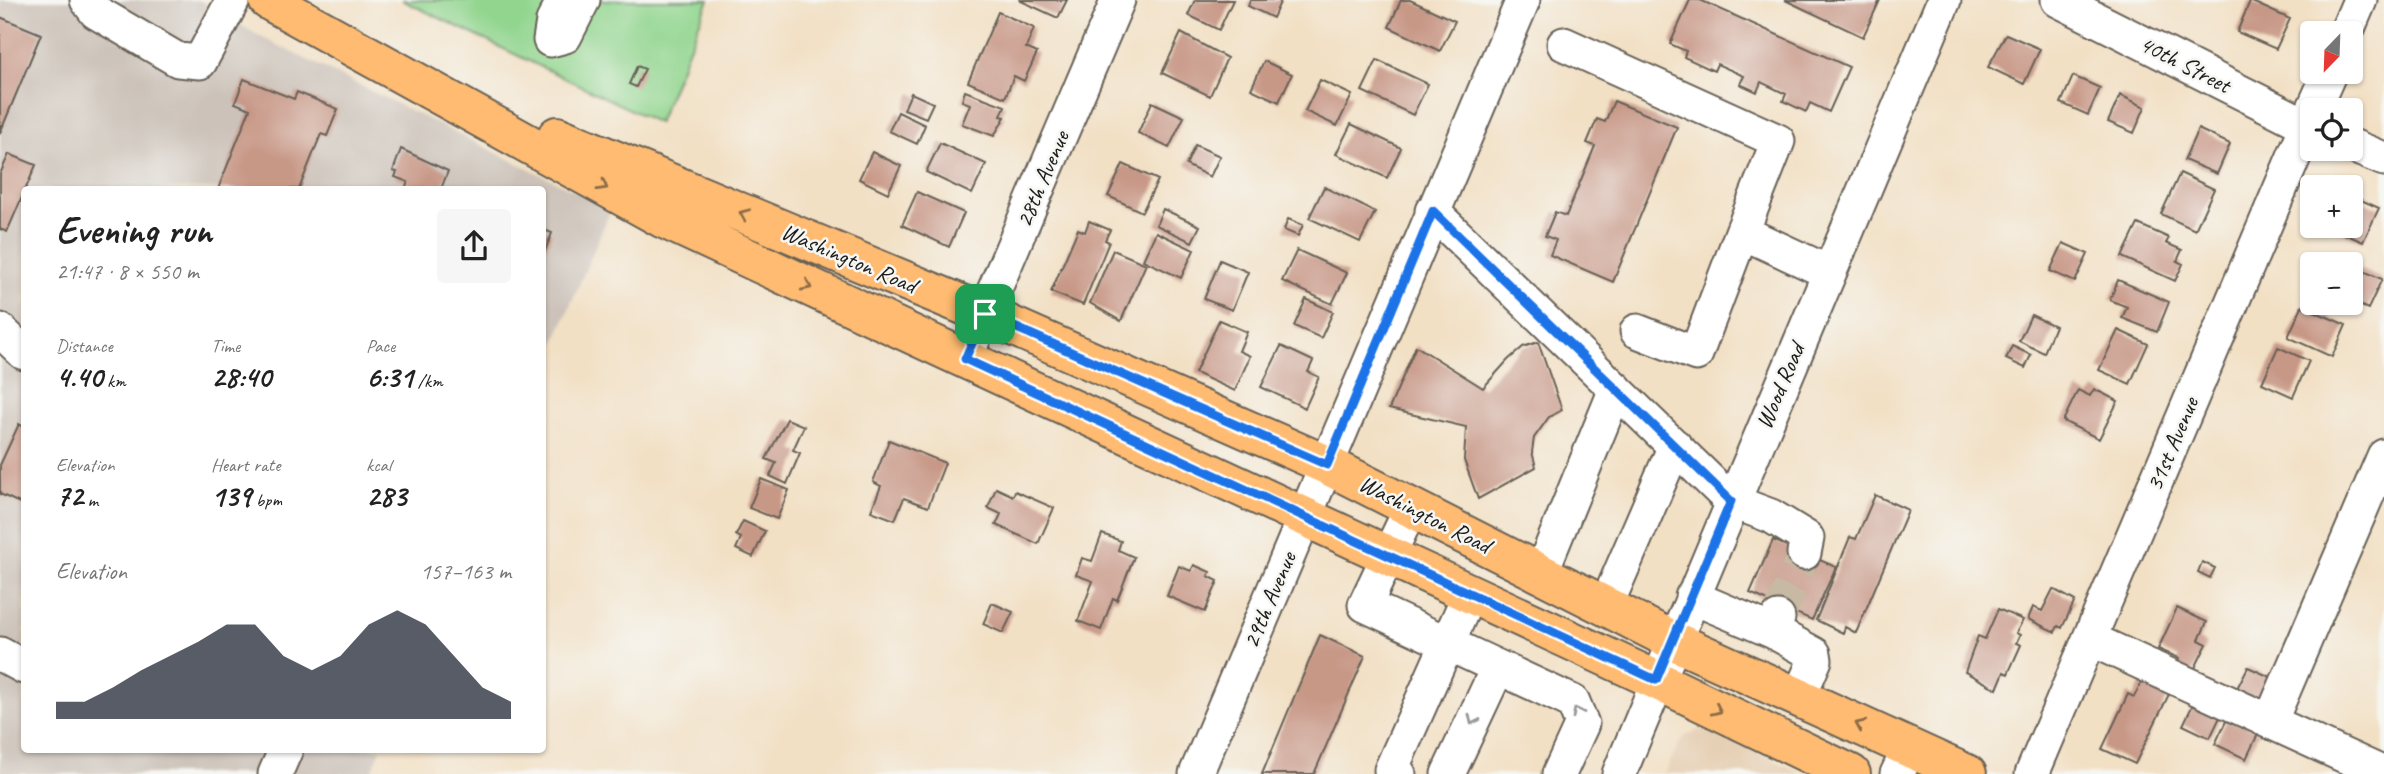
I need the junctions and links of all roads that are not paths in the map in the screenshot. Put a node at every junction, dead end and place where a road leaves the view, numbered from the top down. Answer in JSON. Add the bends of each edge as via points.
{"nodes":[{"id":1,"x":87,"y":0,"type":"edge"},
{"id":2,"x":233,"y":0,"type":"edge"},
{"id":3,"x":268,"y":0,"type":"edge"},
{"id":4,"x":564,"y":0,"type":"edge"},
{"id":5,"x":583,"y":0,"type":"edge"},
{"id":6,"x":1118,"y":0,"type":"edge"},
{"id":7,"x":1523,"y":0,"type":"edge"},
{"id":8,"x":1944,"y":0,"type":"edge"},
{"id":9,"x":2058,"y":0,"type":"edge"},
{"id":10,"x":2360,"y":0,"type":"edge"},
{"id":11,"x":2351,"y":21,"type":"edge"},
{"id":12,"x":1564,"y":44,"type":"dead end"},
{"id":13,"x":371,"y":59,"type":"junction"},
{"id":14,"x":2300,"y":115,"type":"edge"},
{"id":15,"x":2300,"y":146,"type":"edge"},
{"id":16,"x":2363,"y":150,"type":"edge"},
{"id":17,"x":2384,"y":159,"type":"edge"},
{"id":18,"x":1433,"y":211,"type":"junction"},
{"id":19,"x":1742,"y":232,"type":"junction"},
{"id":20,"x":1828,"y":272,"type":"junction"},
{"id":21,"x":985,"y":314,"type":"junction"},
{"id":22,"x":0,"y":330,"type":"edge"},
{"id":23,"x":1637,"y":331,"type":"dead end"},
{"id":24,"x":21,"y":351,"type":"edge"},
{"id":25,"x":965,"y":359,"type":"junction"},
{"id":26,"x":1616,"y":389,"type":"junction"},
{"id":27,"x":1675,"y":446,"type":"junction"},
{"id":28,"x":2384,"y":456,"type":"edge"},
{"id":29,"x":1327,"y":465,"type":"junction"},
{"id":30,"x":1731,"y":501,"type":"junction"},
{"id":31,"x":1411,"y":508,"type":"junction"},
{"id":32,"x":1304,"y":518,"type":"junction"},
{"id":33,"x":1804,"y":554,"type":"dead end"},
{"id":34,"x":1388,"y":557,"type":"junction"},
{"id":35,"x":1541,"y":573,"type":"junction"},
{"id":36,"x":1469,"y":594,"type":"junction"},
{"id":37,"x":1692,"y":597,"type":"junction"},
{"id":38,"x":1606,"y":606,"type":"junction"},
{"id":39,"x":2090,"y":639,"type":"junction"},
{"id":40,"x":1674,"y":640,"type":"junction"},
{"id":41,"x":1447,"y":643,"type":"junction"},
{"id":42,"x":0,"y":654,"type":"edge"},
{"id":43,"x":21,"y":665,"type":"edge"},
{"id":44,"x":1498,"y":667,"type":"junction"},
{"id":45,"x":1656,"y":680,"type":"junction"},
{"id":46,"x":1798,"y":697,"type":"junction"},
{"id":47,"x":2270,"y":722,"type":"junction"},
{"id":48,"x":284,"y":753,"type":"edge"},
{"id":49,"x":1903,"y":761,"type":"edge"},
{"id":50,"x":275,"y":774,"type":"edge"},
{"id":51,"x":1196,"y":774,"type":"edge"},
{"id":52,"x":1399,"y":774,"type":"edge"},
{"id":53,"x":1448,"y":774,"type":"edge"},
{"id":54,"x":1559,"y":774,"type":"edge"},
{"id":55,"x":1619,"y":774,"type":"edge"},
{"id":56,"x":1851,"y":774,"type":"edge"},
{"id":57,"x":1967,"y":774,"type":"edge"},
{"id":58,"x":2032,"y":774,"type":"edge"},
{"id":59,"x":2384,"y":774,"type":"edge"}],
"edges":[{"from":1,"to":2,"type":"street","via":[[96,12],[178,60],[200,62]]},
{"from":3,"to":13,"type":"main road","name":"Washington Road"},
{"from":4,"to":5,"type":"street","via":[[550,40],[565,36]]},
{"from":6,"to":21,"type":"street","name":"28th Avenue"},
{"from":7,"to":18,"type":"street","name":"29th Avenue"},
{"from":8,"to":20,"type":"street","name":"Wood Road"},
{"from":9,"to":14,"type":"street","name":"40th Street"},
{"from":10,"to":11,"type":"street"},
{"from":12,"to":19,"type":"street","via":[[1778,141]]},
{"from":21,"to":13,"type":"main road","name":"Washington Road","one_way":true},
{"from":13,"to":25,"type":"main road","name":"Washington Road","one_way":true,"via":[[664,219]]},
{"from":15,"to":39,"type":"street","name":"31st Avenue"},
{"from":16,"to":17,"type":"street"},
{"from":18,"to":26,"type":"street"},
{"from":18,"to":29,"type":"street","name":"29th Avenue"},
{"from":19,"to":20,"type":"street"},
{"from":19,"to":23,"type":"street","via":[[1696,354]]},
{"from":20,"to":30,"type":"street","name":"Wood Road"},
{"from":21,"to":25,"type":"street","name":"28th Avenue"},
{"from":21,"to":29,"type":"main road","name":"Washington Road"},
{"from":22,"to":24,"type":"street"},
{"from":25,"to":32,"type":"main road","name":"Washington Road"},
{"from":26,"to":27,"type":"street"},
{"from":26,"to":35,"type":"street"},
{"from":27,"to":30,"type":"street"},
{"from":27,"to":38,"type":"street"},
{"from":28,"to":47,"type":"street"},
{"from":29,"to":31,"type":"main road","name":"Washington Road"},
{"from":29,"to":32,"type":"street","name":"29th Avenue"},
{"from":30,"to":33,"type":"street","via":[[1798,531],[1807,538]]},
{"from":30,"to":37,"type":"street","name":"Wood Road"},
{"from":31,"to":34,"type":"street"},
{"from":31,"to":35,"type":"main road","name":"Washington Road"},
{"from":32,"to":34,"type":"main road","name":"Washington Road"},
{"from":32,"to":51,"type":"street","name":"29th Avenue"},
{"from":34,"to":36,"type":"main road","name":"Washington Road"},
{"from":34,"to":41,"type":"street","via":[[1366,605]]},
{"from":35,"to":38,"type":"main road","name":"Washington Road"},
{"from":36,"to":41,"type":"street"},
{"from":36,"to":45,"type":"main road","name":"Washington Road"},
{"from":37,"to":40,"type":"street","name":"Wood Road"},
{"from":37,"to":46,"type":"street","via":[[1775,624],[1814,654]]},
{"from":38,"to":40,"type":"main road","name":"Washington Road"},
{"from":39,"to":47,"type":"street"},
{"from":39,"to":58,"type":"street","name":"31st Avenue"},
{"from":40,"to":45,"type":"street","name":"Wood Road"},
{"from":40,"to":46,"type":"main road","name":"Washington Road"},
{"from":41,"to":44,"type":"street"},
{"from":41,"to":52,"type":"street","via":[[1391,770]]},
{"from":42,"to":43,"type":"street"},
{"from":44,"to":53,"type":"street","one_way":true},
{"from":54,"to":44,"type":"street","one_way":true,"via":[[1582,724],[1573,702]]},
{"from":45,"to":55,"type":"street","name":"Wood Road"},
{"from":45,"to":56,"type":"main road","name":"Washington Road","one_way":true},
{"from":49,"to":46,"type":"main road","name":"Washington Road","one_way":true},
{"from":47,"to":59,"type":"street"},
{"from":48,"to":50,"type":"street"},
{"from":49,"to":57,"type":"main road","name":"Washington Road"}]}
